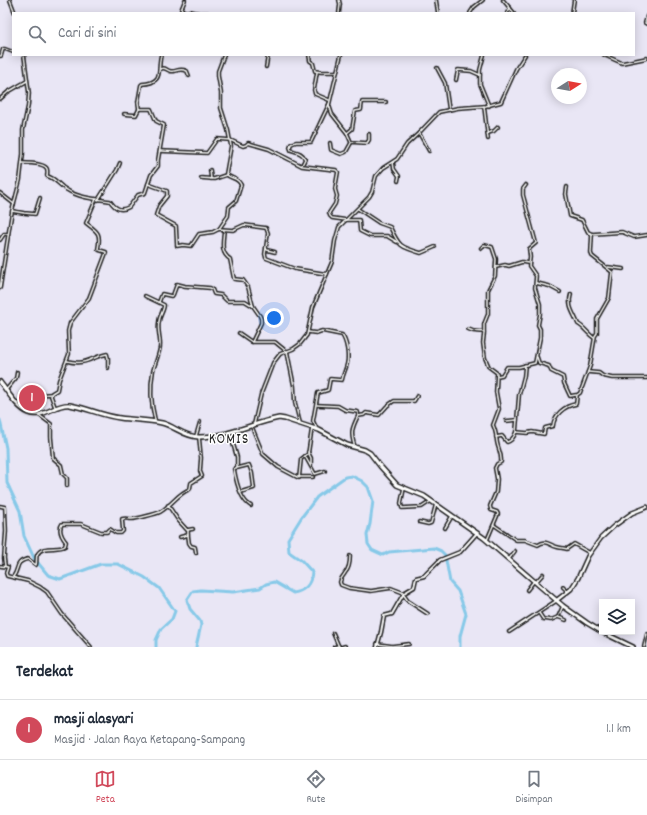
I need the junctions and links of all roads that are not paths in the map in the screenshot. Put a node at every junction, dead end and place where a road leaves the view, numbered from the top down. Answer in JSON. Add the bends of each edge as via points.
{"nodes":[{"id":1,"x":10,"y":0,"type":"edge"},
{"id":2,"x":185,"y":0,"type":"edge"},
{"id":3,"x":339,"y":0,"type":"edge"},
{"id":4,"x":436,"y":0,"type":"edge"},
{"id":5,"x":483,"y":0,"type":"edge"},
{"id":6,"x":503,"y":0,"type":"edge"},
{"id":7,"x":574,"y":0,"type":"edge"},
{"id":8,"x":510,"y":8,"type":"junction"},
{"id":9,"x":15,"y":12,"type":"edge"},
{"id":10,"x":185,"y":12,"type":"edge"},
{"id":11,"x":339,"y":12,"type":"edge"},
{"id":12,"x":438,"y":12,"type":"edge"},
{"id":13,"x":471,"y":12,"type":"edge"},
{"id":14,"x":508,"y":12,"type":"edge"},
{"id":15,"x":513,"y":12,"type":"edge"},
{"id":16,"x":572,"y":12,"type":"edge"},
{"id":17,"x":647,"y":16,"type":"edge"},
{"id":18,"x":647,"y":24,"type":"edge"},
{"id":19,"x":12,"y":52,"type":"edge"},
{"id":20,"x":0,"y":56,"type":"edge"},
{"id":21,"x":24,"y":56,"type":"edge"},
{"id":22,"x":161,"y":56,"type":"edge"},
{"id":23,"x":224,"y":56,"type":"edge"},
{"id":24,"x":268,"y":56,"type":"edge"},
{"id":25,"x":309,"y":56,"type":"edge"},
{"id":26,"x":341,"y":56,"type":"edge"},
{"id":27,"x":484,"y":56,"type":"edge"},
{"id":28,"x":524,"y":56,"type":"edge"},
{"id":29,"x":606,"y":56,"type":"edge"},
{"id":30,"x":647,"y":58,"type":"edge"},
{"id":31,"x":160,"y":68,"type":"junction"},
{"id":32,"x":266,"y":68,"type":"dead end"},
{"id":33,"x":436,"y":68,"type":"dead end"},
{"id":34,"x":317,"y":72,"type":"junction"},
{"id":35,"x":337,"y":72,"type":"junction"},
{"id":36,"x":480,"y":75,"type":"junction"},
{"id":37,"x":189,"y":76,"type":"dead end"},
{"id":38,"x":456,"y":80,"type":"dead end"},
{"id":39,"x":27,"y":81,"type":"junction"},
{"id":40,"x":0,"y":99,"type":"edge"},
{"id":41,"x":329,"y":100,"type":"junction"},
{"id":42,"x":386,"y":102,"type":"dead end"},
{"id":43,"x":328,"y":104,"type":"junction"},
{"id":44,"x":484,"y":106,"type":"junction"},
{"id":45,"x":489,"y":106,"type":"junction"},
{"id":46,"x":138,"y":109,"type":"junction"},
{"id":47,"x":449,"y":110,"type":"junction"},
{"id":48,"x":124,"y":114,"type":"dead end"},
{"id":49,"x":498,"y":127,"type":"dead end"},
{"id":50,"x":347,"y":133,"type":"junction"},
{"id":51,"x":419,"y":133,"type":"junction"},
{"id":52,"x":488,"y":133,"type":"junction"},
{"id":53,"x":369,"y":134,"type":"dead end"},
{"id":54,"x":488,"y":139,"type":"dead end"},
{"id":55,"x":230,"y":140,"type":"junction"},
{"id":56,"x":330,"y":143,"type":"dead end"},
{"id":57,"x":351,"y":143,"type":"junction"},
{"id":58,"x":160,"y":150,"type":"junction"},
{"id":59,"x":429,"y":151,"type":"dead end"},
{"id":60,"x":393,"y":162,"type":"junction"},
{"id":61,"x":22,"y":163,"type":"junction"},
{"id":62,"x":120,"y":163,"type":"dead end"},
{"id":63,"x":302,"y":166,"type":"junction"},
{"id":64,"x":210,"y":170,"type":"dead end"},
{"id":65,"x":226,"y":175,"type":"junction"},
{"id":66,"x":201,"y":178,"type":"dead end"},
{"id":67,"x":211,"y":179,"type":"junction"},
{"id":68,"x":398,"y":181,"type":"dead end"},
{"id":69,"x":148,"y":184,"type":"junction"},
{"id":70,"x":526,"y":185,"type":"dead end"},
{"id":71,"x":567,"y":186,"type":"dead end"},
{"id":72,"x":0,"y":193,"type":"edge"},
{"id":73,"x":40,"y":198,"type":"dead end"},
{"id":74,"x":97,"y":200,"type":"junction"},
{"id":75,"x":14,"y":204,"type":"junction"},
{"id":76,"x":358,"y":209,"type":"junction"},
{"id":77,"x":12,"y":210,"type":"junction"},
{"id":78,"x":347,"y":220,"type":"junction"},
{"id":79,"x":219,"y":229,"type":"junction"},
{"id":80,"x":224,"y":230,"type":"junction"},
{"id":81,"x":8,"y":234,"type":"junction"},
{"id":82,"x":592,"y":234,"type":"junction"},
{"id":83,"x":647,"y":235,"type":"edge"},
{"id":84,"x":0,"y":240,"type":"edge"},
{"id":85,"x":398,"y":243,"type":"junction"},
{"id":86,"x":435,"y":247,"type":"dead end"},
{"id":87,"x":266,"y":248,"type":"junction"},
{"id":88,"x":481,"y":248,"type":"dead end"},
{"id":89,"x":275,"y":252,"type":"dead end"},
{"id":90,"x":528,"y":264,"type":"junction"},
{"id":91,"x":496,"y":267,"type":"junction"},
{"id":92,"x":606,"y":267,"type":"junction"},
{"id":93,"x":623,"y":269,"type":"dead end"},
{"id":94,"x":327,"y":274,"type":"junction"},
{"id":95,"x":536,"y":283,"type":"junction"},
{"id":96,"x":0,"y":288,"type":"edge"},
{"id":97,"x":560,"y":292,"type":"dead end"},
{"id":98,"x":571,"y":294,"type":"dead end"},
{"id":99,"x":145,"y":296,"type":"dead end"},
{"id":100,"x":159,"y":302,"type":"junction"},
{"id":101,"x":253,"y":306,"type":"junction"},
{"id":102,"x":468,"y":329,"type":"dead end"},
{"id":103,"x":308,"y":332,"type":"junction"},
{"id":104,"x":484,"y":332,"type":"junction"},
{"id":105,"x":239,"y":333,"type":"dead end"},
{"id":106,"x":594,"y":338,"type":"junction"},
{"id":107,"x":252,"y":342,"type":"junction"},
{"id":108,"x":287,"y":351,"type":"junction"},
{"id":109,"x":536,"y":356,"type":"junction"},
{"id":110,"x":67,"y":361,"type":"junction"},
{"id":111,"x":525,"y":365,"type":"junction"},
{"id":112,"x":108,"y":368,"type":"dead end"},
{"id":113,"x":17,"y":372,"type":"dead end"},
{"id":114,"x":588,"y":372,"type":"junction"},
{"id":115,"x":497,"y":376,"type":"junction"},
{"id":116,"x":647,"y":378,"type":"edge"},
{"id":117,"x":0,"y":382,"type":"edge"},
{"id":118,"x":6,"y":390,"type":"junction"},
{"id":119,"x":26,"y":392,"type":"dead end"},
{"id":120,"x":51,"y":394,"type":"junction"},
{"id":121,"x":577,"y":395,"type":"junction"},
{"id":122,"x":417,"y":396,"type":"dead end"},
{"id":123,"x":317,"y":405,"type":"junction"},
{"id":124,"x":55,"y":408,"type":"junction"},
{"id":125,"x":37,"y":414,"type":"junction"},
{"id":126,"x":358,"y":416,"type":"junction"},
{"id":127,"x":516,"y":420,"type":"junction"},
{"id":128,"x":506,"y":421,"type":"dead end"},
{"id":129,"x":155,"y":422,"type":"junction"},
{"id":130,"x":200,"y":422,"type":"dead end"},
{"id":131,"x":300,"y":423,"type":"junction"},
{"id":132,"x":253,"y":426,"type":"junction"},
{"id":133,"x":312,"y":427,"type":"junction"},
{"id":134,"x":319,"y":430,"type":"junction"},
{"id":135,"x":230,"y":432,"type":"junction"},
{"id":136,"x":516,"y":432,"type":"junction"},
{"id":137,"x":198,"y":436,"type":"junction"},
{"id":138,"x":496,"y":437,"type":"junction"},
{"id":139,"x":356,"y":448,"type":"junction"},
{"id":140,"x":308,"y":452,"type":"junction"},
{"id":141,"x":305,"y":456,"type":"junction"},
{"id":142,"x":311,"y":465,"type":"junction"},
{"id":143,"x":237,"y":468,"type":"junction"},
{"id":144,"x":325,"y":471,"type":"dead end"},
{"id":145,"x":313,"y":477,"type":"dead end"},
{"id":146,"x":299,"y":478,"type":"junction"},
{"id":147,"x":67,"y":486,"type":"dead end"},
{"id":148,"x":404,"y":488,"type":"junction"},
{"id":149,"x":241,"y":492,"type":"junction"},
{"id":150,"x":431,"y":501,"type":"junction"},
{"id":151,"x":436,"y":504,"type":"junction"},
{"id":152,"x":168,"y":505,"type":"junction"},
{"id":153,"x":0,"y":506,"type":"edge"},
{"id":154,"x":251,"y":506,"type":"dead end"},
{"id":155,"x":647,"y":507,"type":"edge"},
{"id":156,"x":642,"y":509,"type":"junction"},
{"id":157,"x":647,"y":510,"type":"edge"},
{"id":158,"x":452,"y":516,"type":"junction"},
{"id":159,"x":419,"y":522,"type":"dead end"},
{"id":160,"x":494,"y":525,"type":"junction"},
{"id":161,"x":445,"y":528,"type":"dead end"},
{"id":162,"x":193,"y":529,"type":"dead end"},
{"id":163,"x":188,"y":530,"type":"junction"},
{"id":164,"x":477,"y":533,"type":"junction"},
{"id":165,"x":188,"y":535,"type":"junction"},
{"id":166,"x":180,"y":537,"type":"dead end"},
{"id":167,"x":487,"y":540,"type":"junction"},
{"id":168,"x":516,"y":551,"type":"dead end"},
{"id":169,"x":196,"y":553,"type":"dead end"},
{"id":170,"x":590,"y":553,"type":"junction"},
{"id":171,"x":350,"y":556,"type":"dead end"},
{"id":172,"x":509,"y":559,"type":"junction"},
{"id":173,"x":0,"y":566,"type":"edge"},
{"id":174,"x":5,"y":566,"type":"junction"},
{"id":175,"x":543,"y":574,"type":"dead end"},
{"id":176,"x":13,"y":577,"type":"junction"},
{"id":177,"x":535,"y":582,"type":"junction"},
{"id":178,"x":563,"y":587,"type":"dead end"},
{"id":179,"x":527,"y":590,"type":"dead end"},
{"id":180,"x":568,"y":592,"type":"junction"},
{"id":181,"x":403,"y":594,"type":"junction"},
{"id":182,"x":557,"y":600,"type":"junction"},
{"id":183,"x":563,"y":606,"type":"junction"},
{"id":184,"x":539,"y":613,"type":"junction"},
{"id":185,"x":428,"y":614,"type":"dead end"},
{"id":186,"x":558,"y":617,"type":"junction"},
{"id":187,"x":566,"y":620,"type":"dead end"},
{"id":188,"x":599,"y":630,"type":"edge"},
{"id":189,"x":509,"y":632,"type":"dead end"},
{"id":190,"x":333,"y":633,"type":"dead end"},
{"id":191,"x":647,"y":634,"type":"edge"},
{"id":192,"x":607,"y":635,"type":"edge"},
{"id":193,"x":378,"y":644,"type":"junction"},
{"id":194,"x":409,"y":644,"type":"dead end"},
{"id":195,"x":345,"y":646,"type":"edge"},
{"id":196,"x":626,"y":646,"type":"edge"},
{"id":197,"x":91,"y":647,"type":"edge"},
{"id":198,"x":334,"y":647,"type":"edge"},
{"id":199,"x":340,"y":647,"type":"edge"},
{"id":200,"x":377,"y":647,"type":"edge"},
{"id":201,"x":633,"y":647,"type":"edge"},
{"id":202,"x":644,"y":647,"type":"edge"}],
"edges":[{"from":1,"to":9,"type":"street"},
{"from":2,"to":10,"type":"street","via":[[181,10]]},
{"from":3,"to":11,"type":"street"},
{"from":4,"to":12,"type":"street"},
{"from":5,"to":13,"type":"street"},
{"from":6,"to":8,"type":"street"},
{"from":7,"to":16,"type":"street"},
{"from":8,"to":14,"type":"street"},
{"from":8,"to":15,"type":"street"},
{"from":17,"to":18,"type":"street"},
{"from":19,"to":20,"type":"street","via":[[3,49]]},
{"from":21,"to":39,"type":"street"},
{"from":22,"to":31,"type":"street"},
{"from":23,"to":55,"type":"street","via":[[218,76],[221,108]]},
{"from":24,"to":32,"type":"street"},
{"from":25,"to":34,"type":"street"},
{"from":26,"to":35,"type":"street"},
{"from":27,"to":36,"type":"street"},
{"from":28,"to":45,"type":"street","via":[[502,101]]},
{"from":29,"to":30,"type":"street","via":[[622,63]]},
{"from":31,"to":37,"type":"street","via":[[172,71],[182,69],[187,71]]},
{"from":31,"to":46,"type":"street","via":[[159,75],[153,82],[141,85]]},
{"from":33,"to":47,"type":"street","via":[[444,83]]},
{"from":34,"to":35,"type":"street"},
{"from":34,"to":41,"type":"street","via":[[315,94]]},
{"from":35,"to":41,"type":"street"},
{"from":36,"to":38,"type":"street","via":[[459,70]]},
{"from":36,"to":45,"type":"street","via":[[480,84]]},
{"from":39,"to":40,"type":"street"},
{"from":39,"to":61,"type":"street","via":[[29,99],[23,130]]},
{"from":41,"to":43,"type":"street"},
{"from":42,"to":50,"type":"street","via":[[362,101],[362,110],[355,111],[351,131]]},
{"from":43,"to":50,"type":"street","via":[[332,114]]},
{"from":43,"to":63,"type":"street","via":[[311,142],[294,143],[290,147],[304,156]]},
{"from":44,"to":45,"type":"street"},
{"from":44,"to":47,"type":"street"},
{"from":44,"to":52,"type":"street"},
{"from":46,"to":48,"type":"street","via":[[136,115]]},
{"from":46,"to":58,"type":"street","via":[[151,109],[156,122],[164,125]]},
{"from":47,"to":51,"type":"street","via":[[438,113]]},
{"from":49,"to":52,"type":"street"},
{"from":50,"to":57,"type":"street"},
{"from":51,"to":59,"type":"street"},
{"from":51,"to":60,"type":"street"},
{"from":52,"to":54,"type":"street"},
{"from":53,"to":57,"type":"street","via":[[368,142]]},
{"from":55,"to":58,"type":"street","via":[[217,139],[207,153]]},
{"from":55,"to":63,"type":"street","via":[[243,146],[248,142],[261,146]]},
{"from":55,"to":65,"type":"street","via":[[231,150]]},
{"from":56,"to":57,"type":"street","via":[[331,150],[341,154],[346,152]]},
{"from":58,"to":69,"type":"street","via":[[158,166]]},
{"from":60,"to":68,"type":"street","via":[[399,176]]},
{"from":60,"to":76,"type":"street","via":[[376,176],[371,194]]},
{"from":61,"to":74,"type":"street","via":[[44,166],[47,176],[66,190]]},
{"from":61,"to":75,"type":"street"},
{"from":62,"to":74,"type":"street"},
{"from":63,"to":78,"type":"street","via":[[338,170],[335,189],[337,196],[329,213],[332,218]]},
{"from":64,"to":67,"type":"street"},
{"from":65,"to":67,"type":"street"},
{"from":65,"to":79,"type":"street","via":[[237,179],[241,187],[236,201],[229,207],[228,216]]},
{"from":66,"to":67,"type":"street"},
{"from":69,"to":74,"type":"street","via":[[145,193],[138,195],[127,209],[117,209],[110,201]]},
{"from":69,"to":79,"type":"street","via":[[167,191],[167,196],[156,215],[176,226],[177,246],[191,246],[199,234]]},
{"from":70,"to":90,"type":"street","via":[[523,195],[536,243],[529,250]]},
{"from":71,"to":82,"type":"street","via":[[570,216],[582,220],[588,232]]},
{"from":72,"to":75,"type":"street"},
{"from":73,"to":77,"type":"street","via":[[35,214]]},
{"from":74,"to":110,"type":"street","via":[[86,223],[98,232],[99,250],[106,253],[89,298],[68,328],[70,348]]},
{"from":75,"to":77,"type":"street"},
{"from":76,"to":78,"type":"street"},
{"from":76,"to":85,"type":"street","via":[[390,227]]},
{"from":77,"to":81,"type":"street"},
{"from":78,"to":85,"type":"street","via":[[360,220],[360,231],[367,235],[388,236]]},
{"from":78,"to":94,"type":"street","via":[[339,227]]},
{"from":79,"to":80,"type":"street"},
{"from":80,"to":87,"type":"street","via":[[233,230],[244,225],[266,228]]},
{"from":80,"to":101,"type":"street","via":[[222,248],[225,256],[230,259],[234,279],[243,280],[248,287]]},
{"from":81,"to":84,"type":"street","via":[[4,234]]},
{"from":81,"to":96,"type":"street"},
{"from":82,"to":83,"type":"street","via":[[622,232],[634,237]]},
{"from":82,"to":92,"type":"street","via":[[591,254]]},
{"from":85,"to":86,"type":"street","via":[[421,253]]},
{"from":87,"to":89,"type":"street"},
{"from":87,"to":94,"type":"street","via":[[266,258],[300,270]]},
{"from":88,"to":91,"type":"street","via":[[484,245],[493,247]]},
{"from":90,"to":91,"type":"street","via":[[523,262]]},
{"from":90,"to":95,"type":"street","via":[[536,275]]},
{"from":91,"to":104,"type":"street","via":[[495,276],[488,290],[488,314]]},
{"from":92,"to":93,"type":"street"},
{"from":92,"to":106,"type":"street","via":[[612,273],[610,296],[597,319],[597,333]]},
{"from":94,"to":103,"type":"street","via":[[313,307]]},
{"from":95,"to":97,"type":"street"},
{"from":95,"to":109,"type":"street","via":[[540,304],[540,338]]},
{"from":98,"to":106,"type":"street","via":[[570,308],[578,324]]},
{"from":99,"to":100,"type":"street"},
{"from":100,"to":101,"type":"street","via":[[162,294],[173,295],[178,284],[210,288],[214,294],[221,294],[227,301],[245,301]]},
{"from":100,"to":129,"type":"street","via":[[164,307],[158,324],[160,349],[153,372],[152,405]]},
{"from":101,"to":107,"type":"street","via":[[260,316],[261,323]]},
{"from":102,"to":104,"type":"street"},
{"from":103,"to":108,"type":"street","via":[[300,344]]},
{"from":103,"to":123,"type":"street","via":[[322,331],[342,335],[348,354],[342,380],[330,379],[328,390],[318,393]]},
{"from":104,"to":115,"type":"street","via":[[484,357]]},
{"from":105,"to":107,"type":"street"},
{"from":106,"to":114,"type":"street"},
{"from":107,"to":108,"type":"street","via":[[275,342]]},
{"from":108,"to":131,"type":"street"},
{"from":108,"to":132,"type":"street","via":[[278,356],[271,367]]},
{"from":109,"to":111,"type":"street","via":[[536,363]]},
{"from":109,"to":121,"type":"street","via":[[539,363],[549,366],[551,371],[563,378],[570,396]]},
{"from":110,"to":112,"type":"street","via":[[80,363],[107,354]]},
{"from":110,"to":120,"type":"street","via":[[57,390]]},
{"from":111,"to":115,"type":"street","via":[[507,367],[502,375]]},
{"from":111,"to":127,"type":"street"},
{"from":113,"to":118,"type":"street","via":[[16,378]]},
{"from":114,"to":116,"type":"street","via":[[612,378]]},
{"from":114,"to":121,"type":"street"},
{"from":115,"to":138,"type":"street","via":[[499,409],[493,425]]},
{"from":117,"to":118,"type":"main road"},
{"from":118,"to":125,"type":"main road","via":[[19,406]]},
{"from":119,"to":120,"type":"street","via":[[37,395]]},
{"from":120,"to":124,"type":"street"},
{"from":121,"to":136,"type":"street","via":[[576,404],[569,405],[558,413],[553,426],[545,428],[544,434]]},
{"from":122,"to":126,"type":"street","via":[[414,400],[394,401],[379,415]]},
{"from":123,"to":126,"type":"street","via":[[338,406],[358,412]]},
{"from":123,"to":134,"type":"street","via":[[313,421]]},
{"from":124,"to":125,"type":"main road"},
{"from":124,"to":129,"type":"main road","via":[[70,405],[120,418]]},
{"from":125,"to":147,"type":"street","via":[[51,424],[50,437],[54,458],[62,465]]},
{"from":126,"to":139,"type":"street","via":[[352,428]]},
{"from":127,"to":128,"type":"street"},
{"from":127,"to":136,"type":"street"},
{"from":129,"to":137,"type":"main road"},
{"from":130,"to":137,"type":"street"},
{"from":131,"to":132,"type":"main road","via":[[279,418]]},
{"from":131,"to":133,"type":"main road"},
{"from":132,"to":135,"type":"main road"},
{"from":132,"to":146,"type":"street","via":[[265,456],[280,469]]},
{"from":133,"to":134,"type":"main road"},
{"from":133,"to":140,"type":"street"},
{"from":134,"to":139,"type":"main road"},
{"from":135,"to":137,"type":"main road"},
{"from":135,"to":143,"type":"street","via":[[237,457]]},
{"from":136,"to":138,"type":"street","via":[[508,442],[502,436]]},
{"from":137,"to":152,"type":"street","via":[[202,476],[191,483],[190,490],[180,494]]},
{"from":138,"to":160,"type":"street","via":[[501,460],[495,468],[496,492],[490,505],[491,510],[498,513]]},
{"from":139,"to":148,"type":"main road","via":[[365,450],[373,456],[395,483]]},
{"from":140,"to":141,"type":"street"},
{"from":140,"to":142,"type":"street"},
{"from":141,"to":142,"type":"street"},
{"from":141,"to":146,"type":"street","via":[[301,459]]},
{"from":142,"to":144,"type":"street","via":[[316,474]]},
{"from":143,"to":149,"type":"street","via":[[234,470]]},
{"from":143,"to":149,"type":"street","via":[[249,465],[254,483],[254,488]]},
{"from":145,"to":146,"type":"street"},
{"from":148,"to":150,"type":"main road"},
{"from":148,"to":150,"type":"street","via":[[402,508],[421,508]]},
{"from":149,"to":154,"type":"street"},
{"from":150,"to":151,"type":"main road"},
{"from":151,"to":158,"type":"main road"},
{"from":151,"to":159,"type":"street","via":[[431,523]]},
{"from":152,"to":163,"type":"street"},
{"from":152,"to":176,"type":"street","via":[[159,512],[133,519],[122,519],[123,532],[120,533],[110,529],[101,532],[81,524],[62,524],[61,535],[66,541],[65,546],[42,551],[34,564],[28,559],[20,562]]},
{"from":153,"to":174,"type":"street","via":[[5,507],[6,519]]},
{"from":155,"to":156,"type":"main road"},
{"from":156,"to":157,"type":"street"},
{"from":156,"to":170,"type":"main road","via":[[614,526]]},
{"from":158,"to":161,"type":"street"},
{"from":158,"to":164,"type":"main road"},
{"from":160,"to":167,"type":"street"},
{"from":160,"to":170,"type":"street","via":[[516,540],[538,545],[546,542],[567,549],[574,544]]},
{"from":162,"to":163,"type":"street"},
{"from":163,"to":165,"type":"street"},
{"from":164,"to":167,"type":"main road"},
{"from":164,"to":181,"type":"street","via":[[461,551],[435,564],[424,576],[417,577],[414,587]]},
{"from":165,"to":166,"type":"street"},
{"from":165,"to":169,"type":"street","via":[[189,543],[195,546]]},
{"from":167,"to":172,"type":"main road"},
{"from":168,"to":172,"type":"street"},
{"from":170,"to":180,"type":"main road"},
{"from":171,"to":181,"type":"street","via":[[350,563],[341,577],[341,584],[369,591],[394,588]]},
{"from":172,"to":177,"type":"main road"},
{"from":173,"to":174,"type":"street"},
{"from":174,"to":176,"type":"street","via":[[8,568],[6,575]]},
{"from":175,"to":177,"type":"street"},
{"from":176,"to":197,"type":"street","via":[[33,583],[48,592],[62,614]]},
{"from":177,"to":179,"type":"street"},
{"from":177,"to":182,"type":"main road"},
{"from":178,"to":180,"type":"street"},
{"from":180,"to":182,"type":"main road"},
{"from":181,"to":185,"type":"street","via":[[408,602]]},
{"from":181,"to":193,"type":"street","via":[[392,614],[384,616]]},
{"from":182,"to":183,"type":"main road"},
{"from":182,"to":184,"type":"street"},
{"from":183,"to":186,"type":"street"},
{"from":183,"to":188,"type":"main road"},
{"from":184,"to":186,"type":"street","via":[[547,620]]},
{"from":184,"to":189,"type":"street"},
{"from":186,"to":187,"type":"street"},
{"from":190,"to":199,"type":"street"},
{"from":191,"to":202,"type":"street"},
{"from":192,"to":196,"type":"main road"},
{"from":193,"to":194,"type":"street"},
{"from":193,"to":200,"type":"street"},
{"from":195,"to":199,"type":"street"},
{"from":196,"to":201,"type":"main road"},
{"from":198,"to":199,"type":"street"}]}
